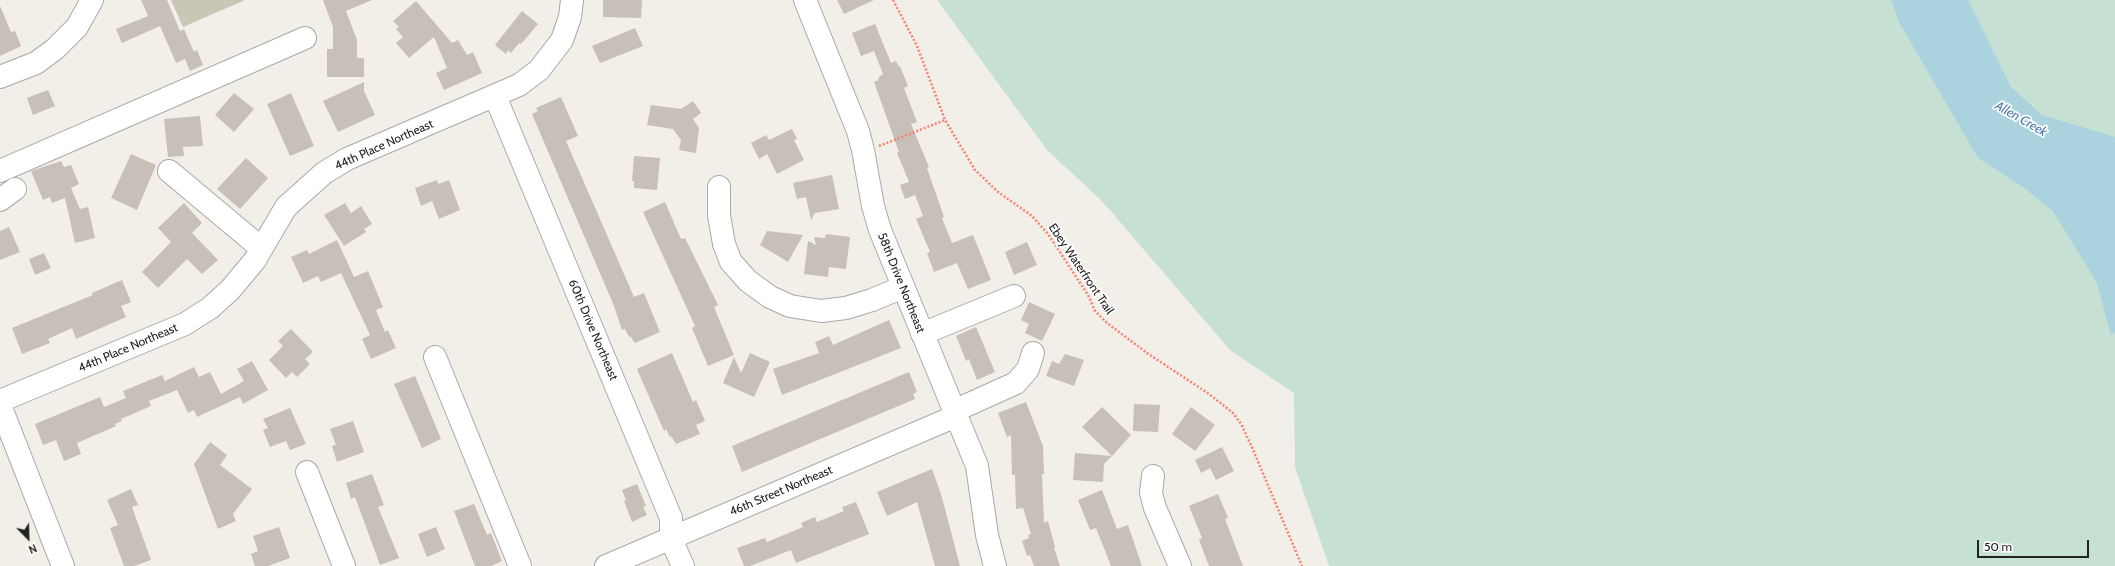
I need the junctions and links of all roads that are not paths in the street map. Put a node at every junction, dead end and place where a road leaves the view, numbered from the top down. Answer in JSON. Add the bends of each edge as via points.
{"nodes":[{"id":1,"x":92,"y":0,"type":"edge"},
{"id":2,"x":572,"y":0,"type":"edge"},
{"id":3,"x":805,"y":0,"type":"edge"},
{"id":4,"x":305,"y":38,"type":"dead end"},
{"id":5,"x":0,"y":77,"type":"edge"},
{"id":6,"x":494,"y":96,"type":"junction"},
{"id":7,"x":0,"y":171,"type":"edge"},
{"id":8,"x":169,"y":171,"type":"dead end"},
{"id":9,"x":718,"y":187,"type":"dead end"},
{"id":10,"x":262,"y":248,"type":"junction"},
{"id":11,"x":902,"y":287,"type":"junction"},
{"id":12,"x":1014,"y":296,"type":"dead end"},
{"id":13,"x":922,"y":334,"type":"junction"},
{"id":14,"x":1033,"y":353,"type":"dead end"},
{"id":15,"x":435,"y":357,"type":"dead end"},
{"id":16,"x":0,"y":401,"type":"edge"},
{"id":17,"x":0,"y":405,"type":"edge"},
{"id":18,"x":955,"y":413,"type":"junction"},
{"id":19,"x":307,"y":472,"type":"dead end"},
{"id":20,"x":1153,"y":476,"type":"dead end"},
{"id":21,"x":671,"y":539,"type":"junction"},
{"id":22,"x":63,"y":566,"type":"edge"},
{"id":23,"x":344,"y":566,"type":"edge"},
{"id":24,"x":520,"y":566,"type":"edge"},
{"id":25,"x":606,"y":566,"type":"edge"},
{"id":26,"x":683,"y":566,"type":"edge"},
{"id":27,"x":995,"y":566,"type":"edge"},
{"id":28,"x":1180,"y":566,"type":"edge"}],
"edges":[{"from":1,"to":5,"type":"street","via":[[77,27],[55,49],[36,62]]},
{"from":2,"to":6,"type":"street","name":"44th Place Northeast","via":[[570,17],[562,40],[538,70],[519,86]]},
{"from":3,"to":11,"type":"street","name":"58th Drive Northeast","via":[[858,131],[873,206]]},
{"from":4,"to":7,"type":"street"},
{"from":6,"to":10,"type":"street","name":"44th Place Northeast","via":[[347,159],[324,173],[286,207]]},
{"from":6,"to":21,"type":"street","name":"60th Drive Northeast","via":[[672,518]]},
{"from":8,"to":10,"type":"street"},
{"from":9,"to":11,"type":"street","via":[[724,244],[731,262],[748,281],[770,297],[790,306],[821,311],[846,308]]},
{"from":10,"to":16,"type":"street","name":"44th Place Northeast","via":[[230,290],[210,308],[185,324]]},
{"from":11,"to":13,"type":"street","name":"58th Drive Northeast"},
{"from":12,"to":13,"type":"street"},
{"from":13,"to":18,"type":"street","name":"58th Drive Northeast"},
{"from":14,"to":18,"type":"street","name":"46th Street Northeast","via":[[1028,369],[1016,383]]},
{"from":15,"to":24,"type":"street"},
{"from":17,"to":22,"type":"street"},
{"from":18,"to":21,"type":"street","name":"46th Street Northeast"},
{"from":18,"to":27,"type":"street","name":"58th Drive Northeast","via":[[977,466],[987,535]]},
{"from":19,"to":23,"type":"street"},
{"from":20,"to":28,"type":"street","via":[[1151,493],[1155,508]]},
{"from":21,"to":25,"type":"street","name":"46th Street Northeast"},
{"from":21,"to":26,"type":"street","name":"60th Drive Northeast"}]}
